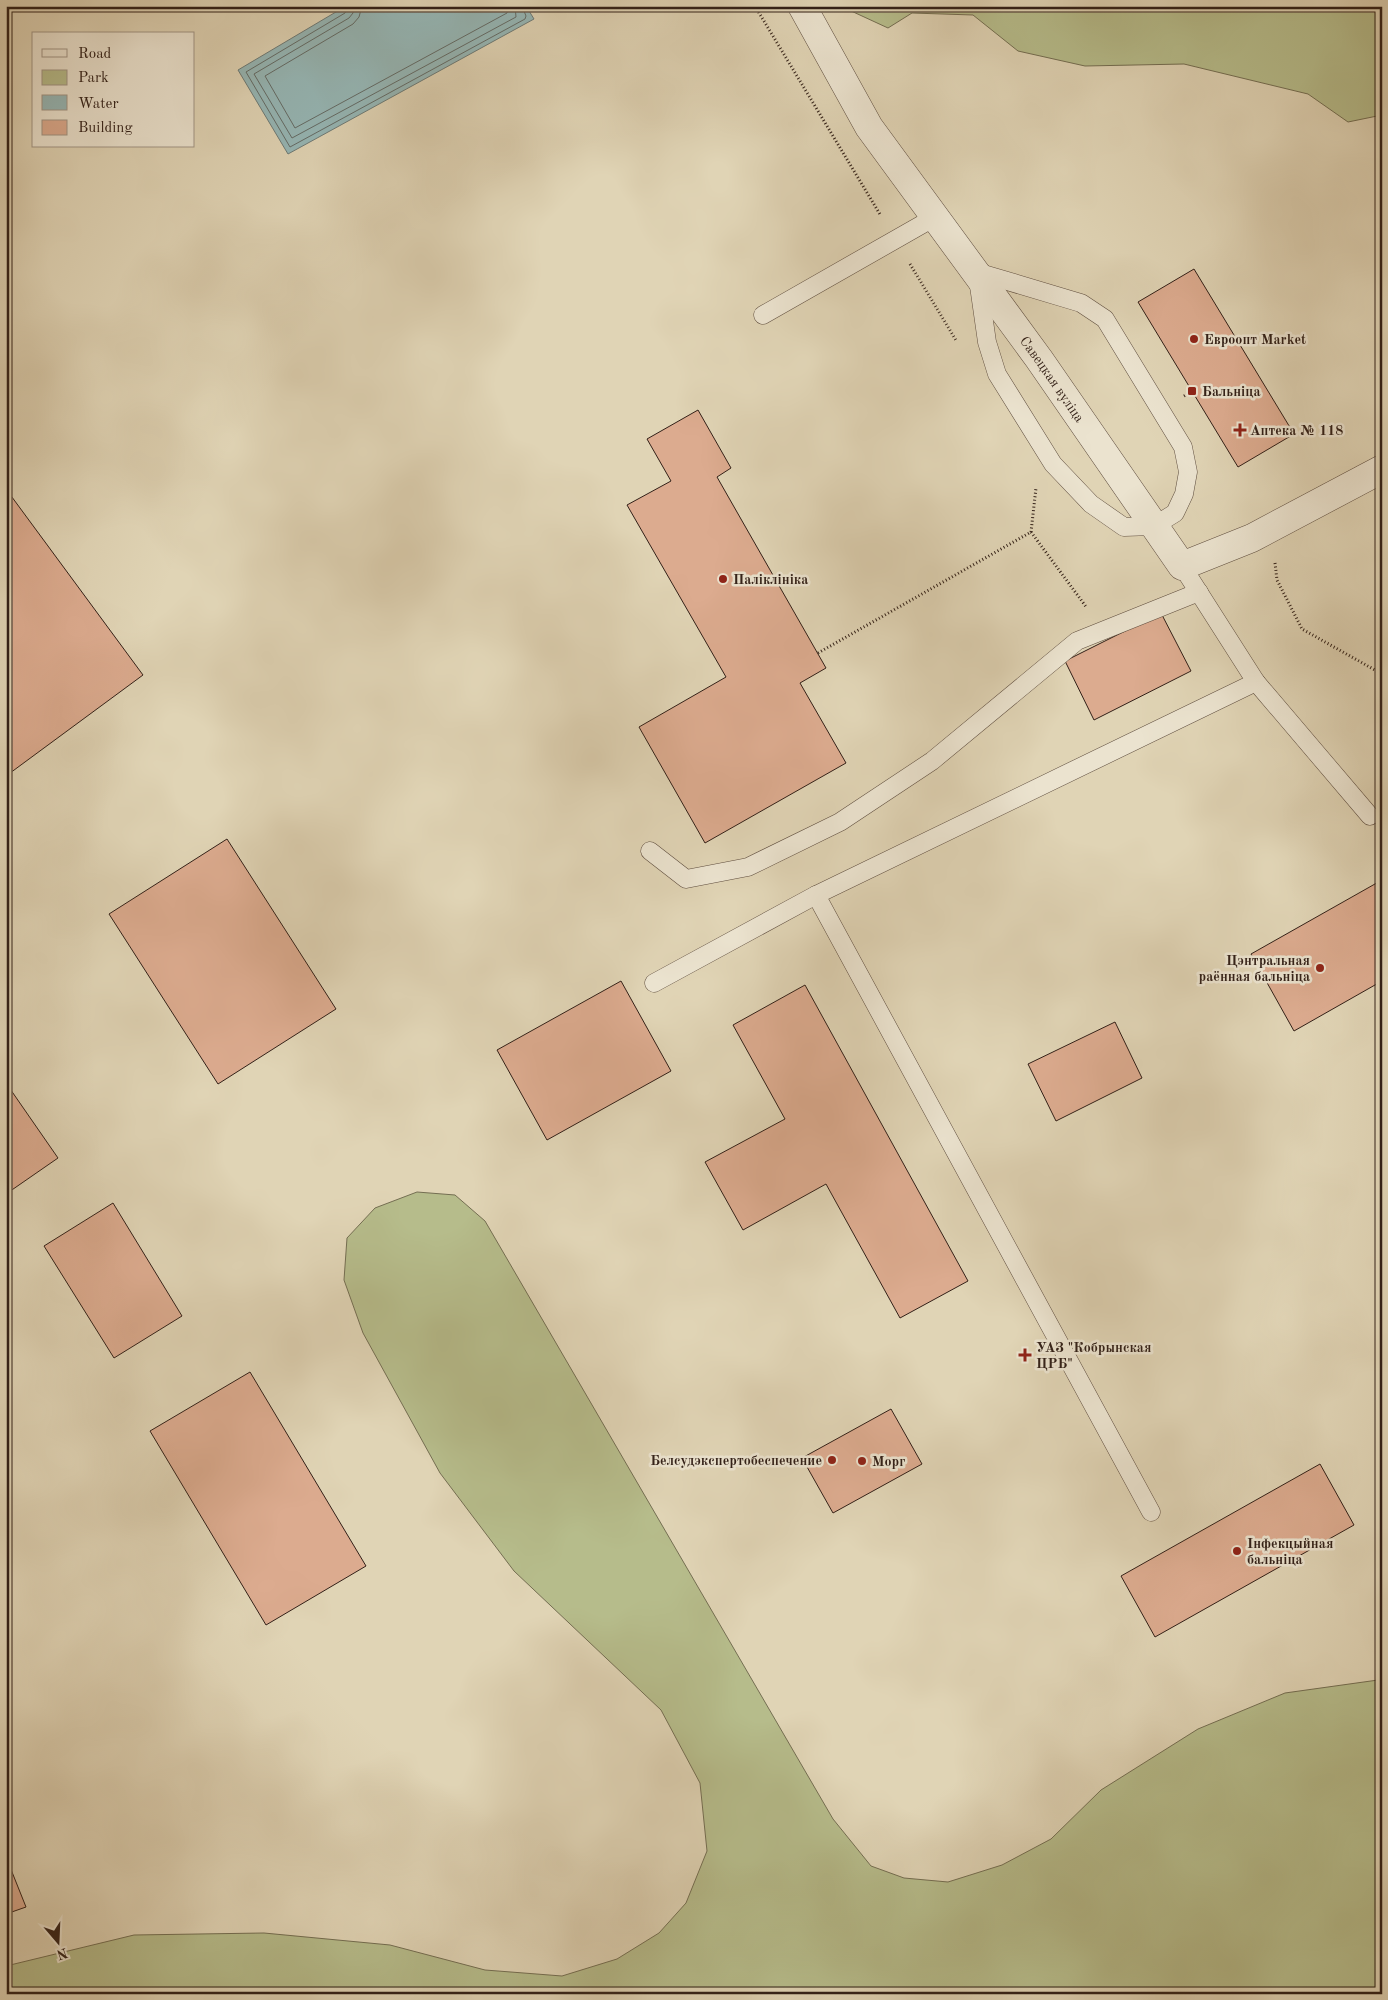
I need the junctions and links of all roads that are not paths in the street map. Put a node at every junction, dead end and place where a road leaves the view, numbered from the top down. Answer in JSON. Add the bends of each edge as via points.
{"nodes":[{"id":1,"x":802,"y":6,"type":"edge"},
{"id":2,"x":935,"y":217,"type":"junction"},
{"id":3,"x":977,"y":272,"type":"junction"},
{"id":4,"x":763,"y":316,"type":"dead end"},
{"id":5,"x":1382,"y":469,"type":"edge"},
{"id":6,"x":1154,"y":526,"type":"junction"},
{"id":7,"x":1182,"y":566,"type":"junction"},
{"id":8,"x":1199,"y":592,"type":"junction"},
{"id":9,"x":1256,"y":682,"type":"junction"},
{"id":10,"x":1370,"y":816,"type":"dead end"},
{"id":11,"x":650,"y":851,"type":"dead end"},
{"id":12,"x":816,"y":895,"type":"junction"},
{"id":13,"x":654,"y":982,"type":"dead end"},
{"id":14,"x":1151,"y":1512,"type":"dead end"}],
"edges":[{"from":1,"to":2,"type":"street","name":"Савецкая вуліца","via":[[870,127]]},
{"from":2,"to":3,"type":"street","name":"Савецкая вуліца"},
{"from":2,"to":4,"type":"lane"},
{"from":3,"to":6,"type":"street","name":"Савецкая вуліца"},
{"from":3,"to":6,"type":"lane","via":[[988,342],[997,374],[1053,464],[1090,504],[1124,527]]},
{"from":3,"to":6,"type":"lane","via":[[1081,303],[1105,320],[1183,447],[1188,472],[1184,494],[1175,513]]},
{"from":5,"to":7,"type":"street","via":[[1252,538]]},
{"from":6,"to":7,"type":"street","name":"Савецкая вуліца"},
{"from":7,"to":8,"type":"lane"},
{"from":8,"to":9,"type":"lane"},
{"from":8,"to":11,"type":"lane","via":[[1077,641],[932,761],[840,822],[748,867],[686,879]]},
{"from":9,"to":10,"type":"lane"},
{"from":9,"to":12,"type":"lane"},
{"from":12,"to":13,"type":"lane"},
{"from":12,"to":14,"type":"lane"}]}
